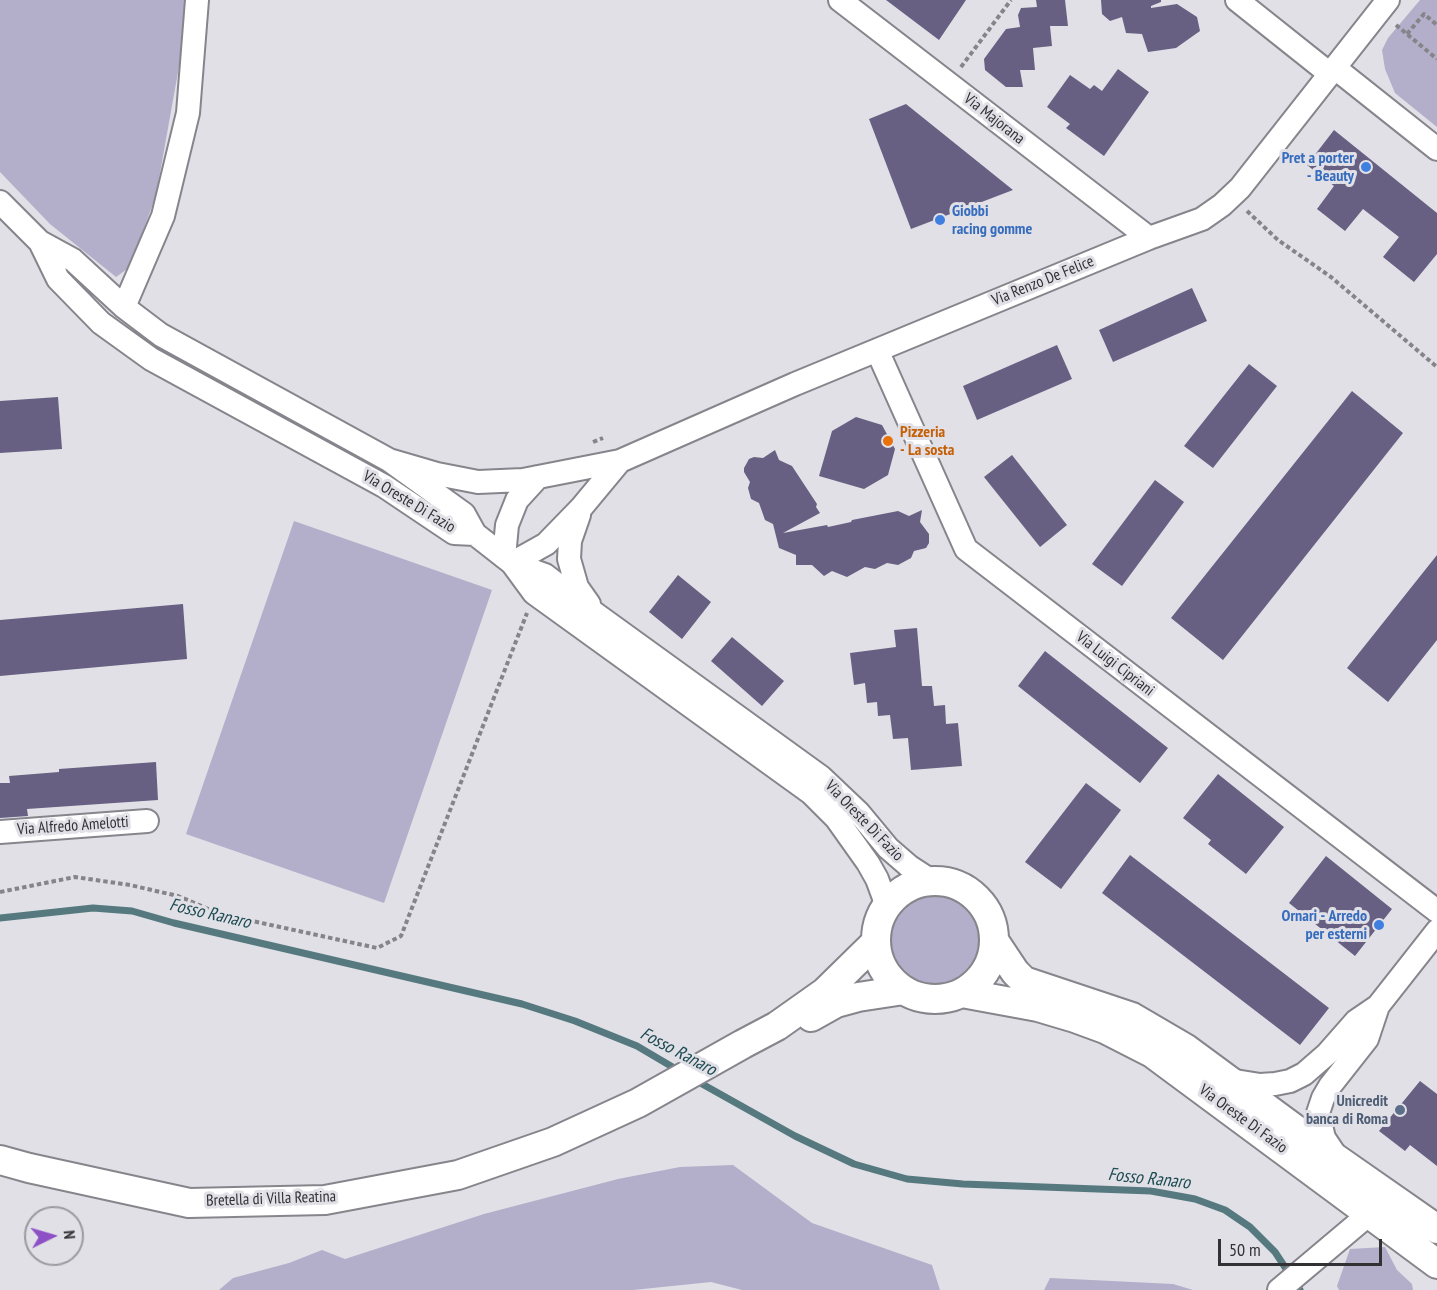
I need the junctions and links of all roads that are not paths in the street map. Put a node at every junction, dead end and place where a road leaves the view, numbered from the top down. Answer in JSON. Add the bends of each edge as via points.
{"nodes":[{"id":1,"x":197,"y":0,"type":"edge"},
{"id":2,"x":840,"y":0,"type":"edge"},
{"id":3,"x":1237,"y":0,"type":"edge"},
{"id":4,"x":1388,"y":0,"type":"edge"},
{"id":5,"x":1332,"y":71,"type":"junction"},
{"id":6,"x":1437,"y":149,"type":"edge"},
{"id":7,"x":0,"y":202,"type":"edge"},
{"id":8,"x":1149,"y":238,"type":"junction"},
{"id":9,"x":40,"y":242,"type":"junction"},
{"id":10,"x":124,"y":307,"type":"junction"},
{"id":11,"x":877,"y":350,"type":"junction"},
{"id":12,"x":389,"y":460,"type":"junction"},
{"id":13,"x":620,"y":461,"type":"junction"},
{"id":14,"x":538,"y":477,"type":"junction"},
{"id":15,"x":580,"y":508,"type":"junction"},
{"id":16,"x":475,"y":534,"type":"junction"},
{"id":17,"x":508,"y":560,"type":"junction"},
{"id":18,"x":597,"y":615,"type":"junction"},
{"id":19,"x":147,"y":821,"type":"dead end"},
{"id":20,"x":0,"y":832,"type":"edge"},
{"id":21,"x":930,"y":880,"type":"junction"},
{"id":22,"x":887,"y":906,"type":"junction"},
{"id":23,"x":1437,"y":911,"type":"edge"},
{"id":24,"x":1437,"y":931,"type":"edge"},
{"id":25,"x":876,"y":942,"type":"junction"},
{"id":26,"x":995,"y":942,"type":"junction"},
{"id":27,"x":904,"y":990,"type":"junction"},
{"id":28,"x":962,"y":993,"type":"junction"},
{"id":29,"x":1378,"y":1006,"type":"junction"},
{"id":30,"x":777,"y":1026,"type":"junction"},
{"id":31,"x":1229,"y":1080,"type":"junction"},
{"id":32,"x":0,"y":1160,"type":"edge"},
{"id":33,"x":1340,"y":1162,"type":"junction"},
{"id":34,"x":1368,"y":1215,"type":"junction"},
{"id":35,"x":1437,"y":1229,"type":"edge"},
{"id":36,"x":1435,"y":1264,"type":"edge"},
{"id":37,"x":1279,"y":1290,"type":"edge"}],
"edges":[{"from":1,"to":10,"type":"street","via":[[188,113],[163,216]]},
{"from":2,"to":8,"type":"street","name":"Via Majorana"},
{"from":3,"to":5,"type":"street"},
{"from":4,"to":5,"type":"street","name":"Via Renzo De Felice"},
{"from":5,"to":6,"type":"street"},
{"from":5,"to":8,"type":"street","name":"Via Renzo De Felice","via":[[1231,197],[1202,219]]},
{"from":7,"to":9,"type":"street","name":"Via Oreste Di Fazio"},
{"from":8,"to":11,"type":"street","name":"Via Renzo De Felice"},
{"from":9,"to":10,"type":"street","name":"Via Oreste Di Fazio","via":[[73,260]]},
{"from":9,"to":16,"type":"street","name":"Via Oreste Di Fazio","via":[[58,279],[101,323],[151,358],[384,486],[454,532]]},
{"from":10,"to":12,"type":"street","name":"Via Oreste Di Fazio","via":[[199,357]]},
{"from":11,"to":13,"type":"street","name":"Via Renzo De Felice"},
{"from":11,"to":23,"type":"street","name":"Via Luigi Cipriani","via":[[966,549]]},
{"from":12,"to":14,"type":"street","via":[[477,482]]},
{"from":12,"to":16,"type":"street","name":"Via Oreste Di Fazio","via":[[464,514]]},
{"from":13,"to":14,"type":"street"},
{"from":13,"to":15,"type":"street"},
{"from":14,"to":17,"type":"street","via":[[517,500],[510,516]]},
{"from":15,"to":17,"type":"street","via":[[546,544]]},
{"from":15,"to":18,"type":"street","via":[[569,559],[577,587]]},
{"from":16,"to":17,"type":"street"},
{"from":17,"to":18,"type":"street","name":"Via Oreste Di Fazio","via":[[545,575]]},
{"from":17,"to":22,"type":"street","name":"Via Oreste Di Fazio","via":[[534,593],[811,793],[836,818],[868,863]]},
{"from":18,"to":21,"type":"street","name":"Via Oreste Di Fazio","via":[[821,777],[860,813],[888,848]]},
{"from":19,"to":20,"type":"street","name":"Via Alfredo Amelotti"},
{"from":21,"to":22,"type":"main road","via":[[905,888]]},
{"from":21,"to":26,"type":"main road","via":[[951,882],[978,898],[988,911]]},
{"from":22,"to":25,"type":"main road","via":[[877,926]]},
{"from":24,"to":29,"type":"street"},
{"from":25,"to":27,"type":"main road","via":[[887,975]]},
{"from":25,"to":30,"type":"main road","via":[[825,992]]},
{"from":26,"to":28,"type":"main road","via":[[985,972]]},
{"from":26,"to":31,"type":"main road","name":"Via Oreste Di Fazio","via":[[1024,981],[1132,1017]]},
{"from":27,"to":28,"type":"main road","via":[[933,999]]},
{"from":27,"to":30,"type":"main road","via":[[836,1003],[810,1017]]},
{"from":28,"to":34,"type":"main road","name":"Via Oreste Di Fazio","via":[[1075,1018],[1152,1053]]},
{"from":29,"to":31,"type":"street","via":[[1356,1021],[1304,1074],[1275,1084]]},
{"from":29,"to":33,"type":"street","via":[[1367,1039],[1330,1086],[1318,1113],[1324,1138]]},
{"from":30,"to":32,"type":"main road","name":"Bretella di Villa Reatina","via":[[638,1102],[553,1142],[458,1175],[325,1200],[189,1203]]},
{"from":31,"to":33,"type":"main road","name":"Via Oreste Di Fazio"},
{"from":33,"to":35,"type":"main road","name":"Via Oreste Di Fazio"},
{"from":34,"to":36,"type":"main road","name":"Via Oreste Di Fazio"},
{"from":34,"to":37,"type":"street"}]}
